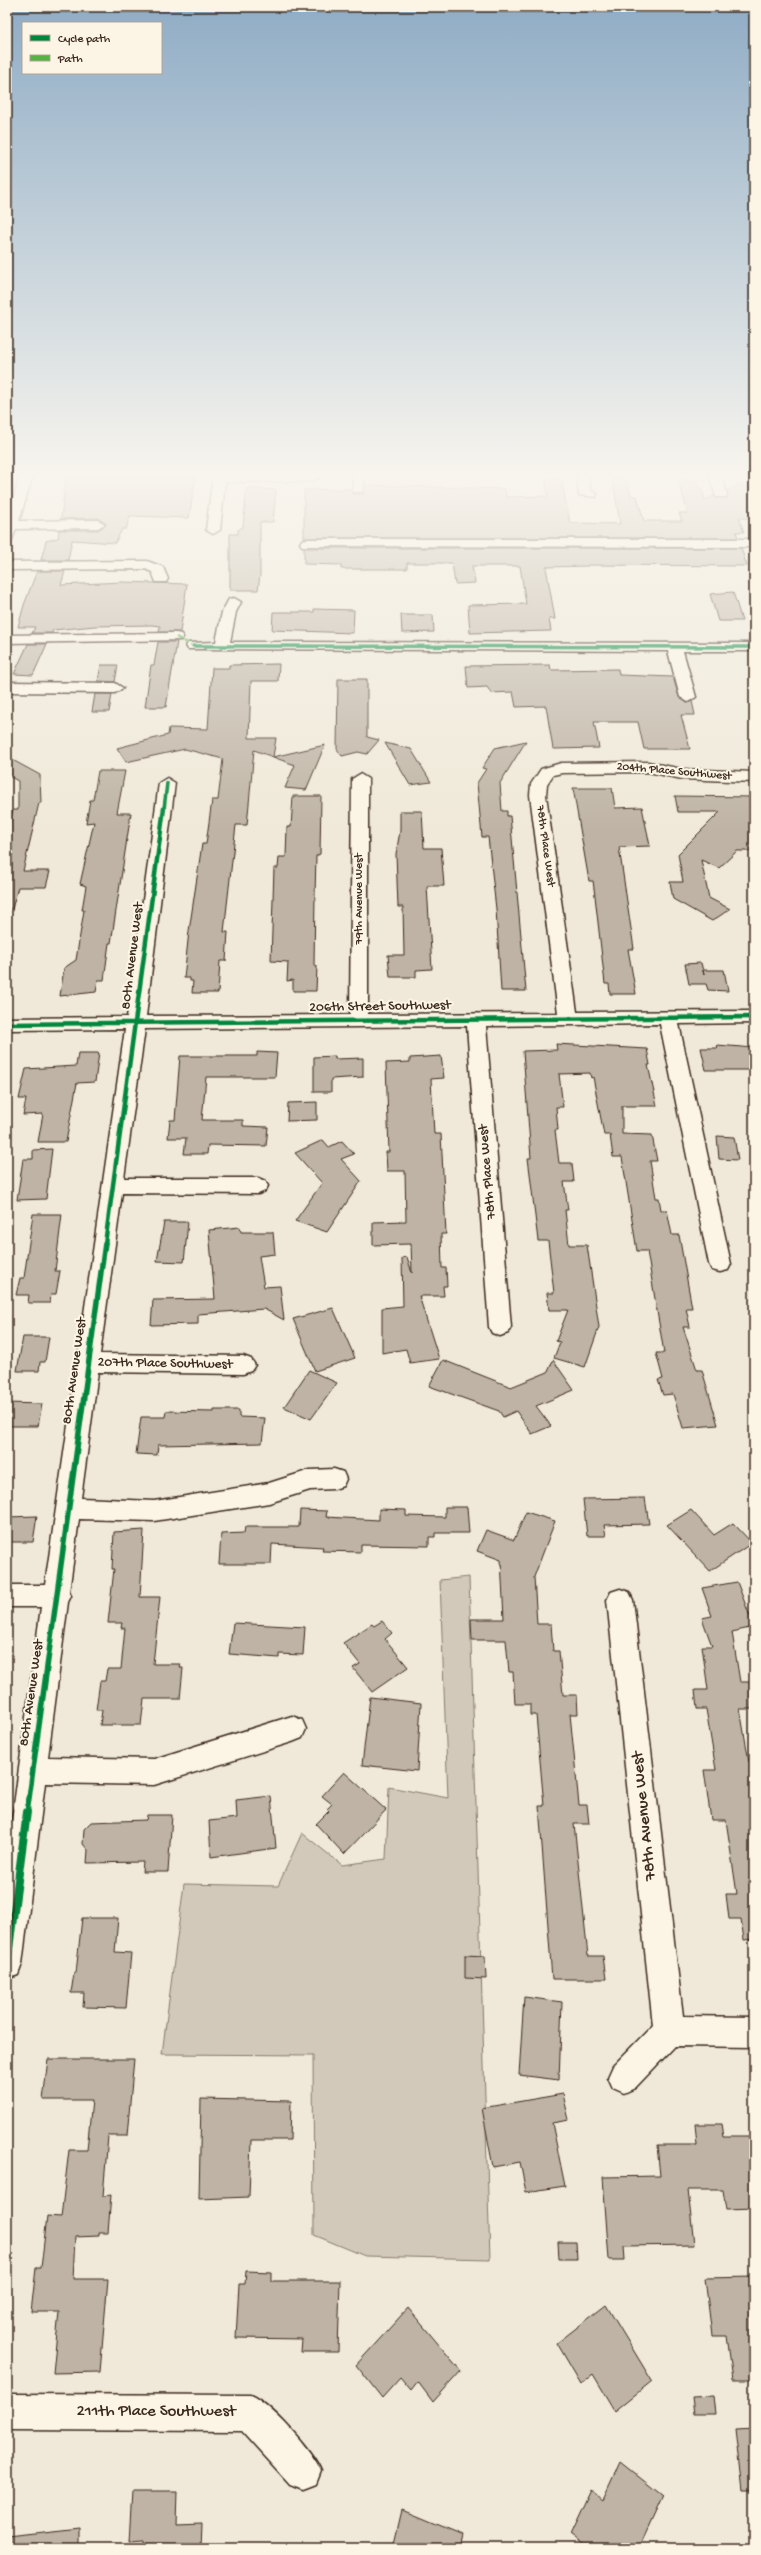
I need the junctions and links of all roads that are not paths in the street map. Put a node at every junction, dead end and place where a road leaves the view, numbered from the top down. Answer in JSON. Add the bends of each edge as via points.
{"nodes":[{"id":1,"x":234,"y":602,"type":"dead end"},
{"id":2,"x":176,"y":637,"type":"dead end"},
{"id":3,"x":7,"y":639,"type":"edge"},
{"id":4,"x":193,"y":646,"type":"dead end"},
{"id":5,"x":222,"y":646,"type":"junction"},
{"id":6,"x":674,"y":647,"type":"junction"},
{"id":7,"x":754,"y":647,"type":"edge"},
{"id":8,"x":7,"y":687,"type":"edge"},
{"id":9,"x":114,"y":688,"type":"dead end"},
{"id":10,"x":688,"y":697,"type":"dead end"},
{"id":11,"x":547,"y":772,"type":"joint"},
{"id":12,"x":754,"y":777,"type":"edge"},
{"id":13,"x":360,"y":779,"type":"dead end"},
{"id":14,"x":167,"y":783,"type":"dead end"},
{"id":15,"x":568,"y":1017,"type":"junction"},
{"id":16,"x":668,"y":1017,"type":"junction"},
{"id":17,"x":754,"y":1017,"type":"edge"},
{"id":18,"x":476,"y":1018,"type":"junction"},
{"id":19,"x":359,"y":1019,"type":"junction"},
{"id":20,"x":136,"y":1022,"type":"junction"},
{"id":21,"x":7,"y":1024,"type":"edge"},
{"id":22,"x":113,"y":1185,"type":"junction"},
{"id":23,"x":258,"y":1186,"type":"dead end"},
{"id":24,"x":720,"y":1264,"type":"dead end"},
{"id":25,"x":500,"y":1327,"type":"dead end"},
{"id":26,"x":88,"y":1363,"type":"junction"},
{"id":27,"x":243,"y":1365,"type":"dead end"},
{"id":28,"x":334,"y":1479,"type":"dead end"},
{"id":29,"x":68,"y":1508,"type":"junction"},
{"id":30,"x":7,"y":1596,"type":"edge"},
{"id":31,"x":58,"y":1596,"type":"junction"},
{"id":32,"x":620,"y":1600,"type":"dead end"},
{"id":33,"x":292,"y":1730,"type":"dead end"},
{"id":34,"x":34,"y":1770,"type":"junction"},
{"id":35,"x":7,"y":1964,"type":"edge"},
{"id":36,"x":669,"y":2031,"type":"junction"},
{"id":37,"x":754,"y":2032,"type":"edge"},
{"id":38,"x":624,"y":2077,"type":"dead end"},
{"id":39,"x":7,"y":2412,"type":"edge"},
{"id":40,"x":303,"y":2471,"type":"dead end"}],
"edges":[{"from":1,"to":5,"type":"street","via":[[229,612]]},
{"from":2,"to":3,"type":"street"},
{"from":4,"to":5,"type":"street"},
{"from":5,"to":6,"type":"street"},
{"from":6,"to":7,"type":"street"},
{"from":6,"to":10,"type":"street"},
{"from":8,"to":9,"type":"street"},
{"from":11,"to":12,"type":"street","name":"204th Place Southwest","via":[[589,766],[648,767],[682,774]]},
{"from":11,"to":15,"type":"street","name":"78th Place West","via":[[539,784],[538,795]]},
{"from":13,"to":19,"type":"street","name":"79th Avenue West"},
{"from":14,"to":20,"type":"street","name":"80th Avenue West"},
{"from":15,"to":16,"type":"street","name":"206th Street Southwest"},
{"from":15,"to":18,"type":"street","name":"206th Street Southwest"},
{"from":16,"to":17,"type":"street","name":"206th Street Southwest"},
{"from":16,"to":24,"type":"street"},
{"from":18,"to":19,"type":"street","name":"206th Street Southwest"},
{"from":18,"to":25,"type":"street","name":"78th Place West"},
{"from":19,"to":20,"type":"street","name":"206th Street Southwest"},
{"from":20,"to":21,"type":"street","name":"206th Street Southwest"},
{"from":20,"to":22,"type":"street","name":"80th Avenue West"},
{"from":22,"to":23,"type":"street"},
{"from":22,"to":26,"type":"street","name":"80th Avenue West"},
{"from":26,"to":27,"type":"street","name":"207th Place Southwest"},
{"from":26,"to":29,"type":"street","name":"80th Avenue West"},
{"from":28,"to":29,"type":"street","via":[[310,1480],[269,1493],[154,1511]]},
{"from":29,"to":31,"type":"street","name":"80th Avenue West"},
{"from":30,"to":31,"type":"street"},
{"from":31,"to":34,"type":"street","name":"80th Avenue West"},
{"from":32,"to":36,"type":"street","name":"78th Avenue West"},
{"from":33,"to":34,"type":"street","via":[[154,1772]]},
{"from":34,"to":35,"type":"street","name":"80th Avenue West"},
{"from":36,"to":37,"type":"street"},
{"from":36,"to":38,"type":"street"},
{"from":39,"to":40,"type":"street","name":"211th Place Southwest","via":[[250,2413]]}]}
